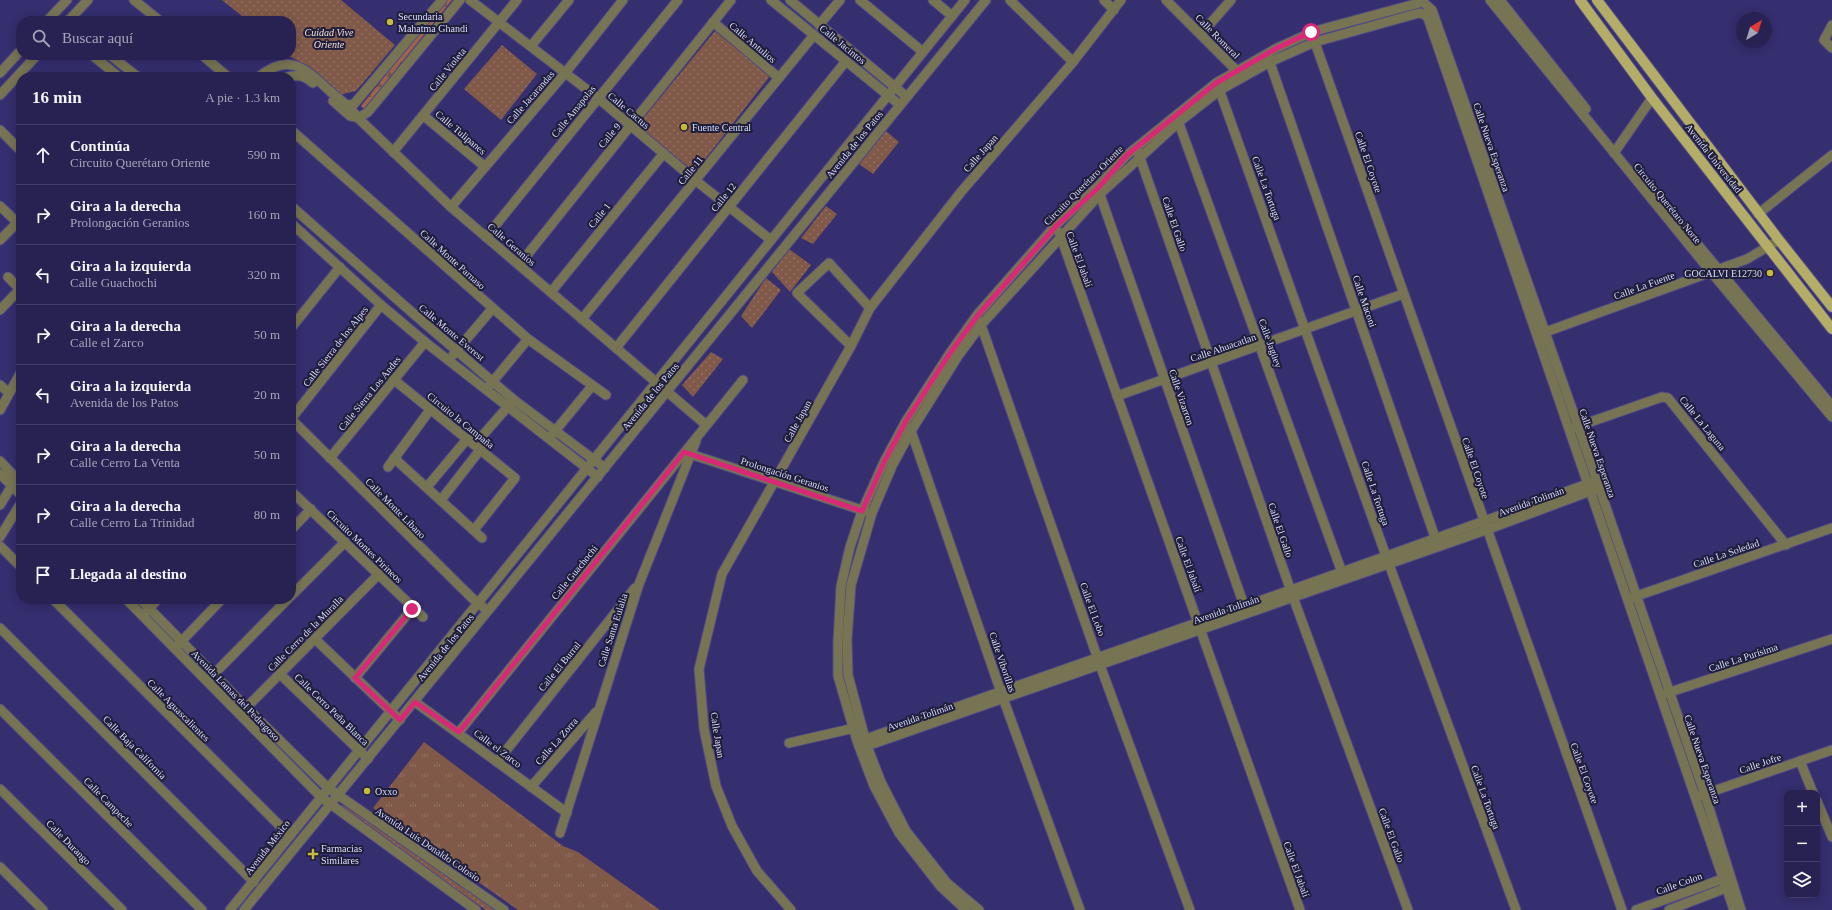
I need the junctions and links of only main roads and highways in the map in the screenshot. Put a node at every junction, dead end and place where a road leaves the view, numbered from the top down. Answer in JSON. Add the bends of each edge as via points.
{"nodes":[{"id":1,"x":1580,"y":0,"type":"edge"},
{"id":2,"x":1597,"y":0,"type":"edge"},
{"id":3,"x":1627,"y":40,"type":"junction"},
{"id":4,"x":1614,"y":47,"type":"junction"},
{"id":5,"x":1832,"y":307,"type":"edge"},
{"id":6,"x":1832,"y":328,"type":"edge"}],
"edges":[{"from":1,"to":4,"type":"main road","name":"Avenida Universidad"},
{"from":2,"to":3,"type":"main road","name":"Avenida Universidad"},
{"from":3,"to":4,"type":"main road"},
{"from":3,"to":5,"type":"main road","name":"Avenida Universidad","via":[[1758,214]]},
{"from":4,"to":6,"type":"main road","name":"Avenida Universidad"}]}
